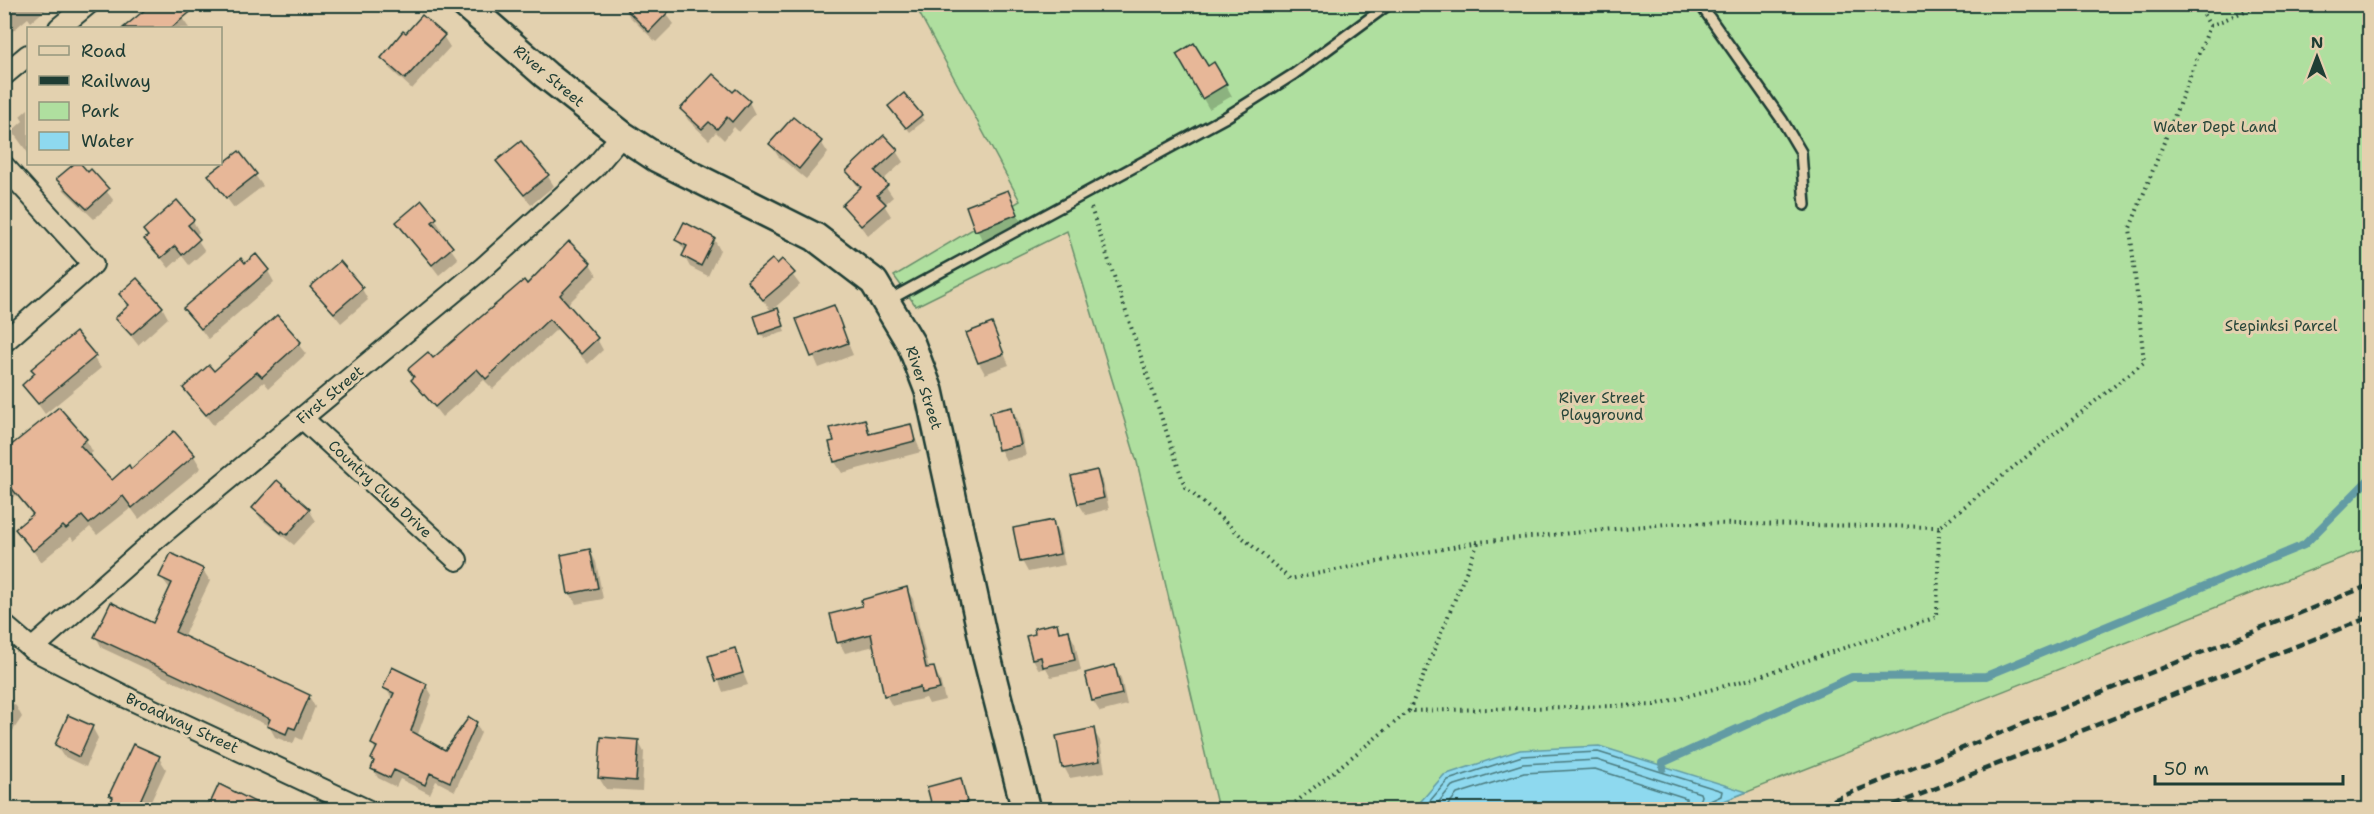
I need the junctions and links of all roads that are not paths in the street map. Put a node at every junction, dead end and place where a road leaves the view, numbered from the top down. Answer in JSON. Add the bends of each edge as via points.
{"nodes":[{"id":1,"x":88,"y":4,"type":"edge"},
{"id":2,"x":465,"y":4,"type":"edge"},
{"id":3,"x":1389,"y":4,"type":"edge"},
{"id":4,"x":1700,"y":4,"type":"edge"},
{"id":5,"x":60,"y":27,"type":"edge"},
{"id":6,"x":27,"y":56,"type":"edge"},
{"id":7,"x":4,"y":75,"type":"edge"},
{"id":8,"x":622,"y":135,"type":"junction"},
{"id":9,"x":4,"y":166,"type":"edge"},
{"id":10,"x":1805,"y":205,"type":"dead end"},
{"id":11,"x":887,"y":302,"type":"junction"},
{"id":12,"x":4,"y":342,"type":"edge"},
{"id":13,"x":302,"y":418,"type":"junction"},
{"id":14,"x":457,"y":560,"type":"dead end"},
{"id":15,"x":4,"y":625,"type":"edge"},
{"id":16,"x":32,"y":649,"type":"junction"},
{"id":17,"x":367,"y":810,"type":"edge"},
{"id":18,"x":1026,"y":810,"type":"edge"}],
"edges":[{"from":1,"to":5,"type":"street"},
{"from":2,"to":8,"type":"main road","name":"River Street"},
{"from":3,"to":11,"type":"lane","via":[[1294,74],[1226,117]]},
{"from":4,"to":10,"type":"lane","via":[[1801,152]]},
{"from":6,"to":7,"type":"street"},
{"from":8,"to":11,"type":"main road","name":"River Street","via":[[657,158],[815,237],[874,282]]},
{"from":8,"to":13,"type":"street","name":"First Street","via":[[595,167],[484,267]]},
{"from":9,"to":12,"type":"street","via":[[93,264]]},
{"from":11,"to":18,"type":"main road","name":"River Street","via":[[911,344],[928,391],[987,657]]},
{"from":13,"to":14,"type":"street","name":"Country Club Drive"},
{"from":13,"to":16,"type":"street","name":"First Street","via":[[156,538]]},
{"from":15,"to":16,"type":"street","name":"Broadway Street"},
{"from":16,"to":17,"type":"street","name":"Broadway Street"}]}
